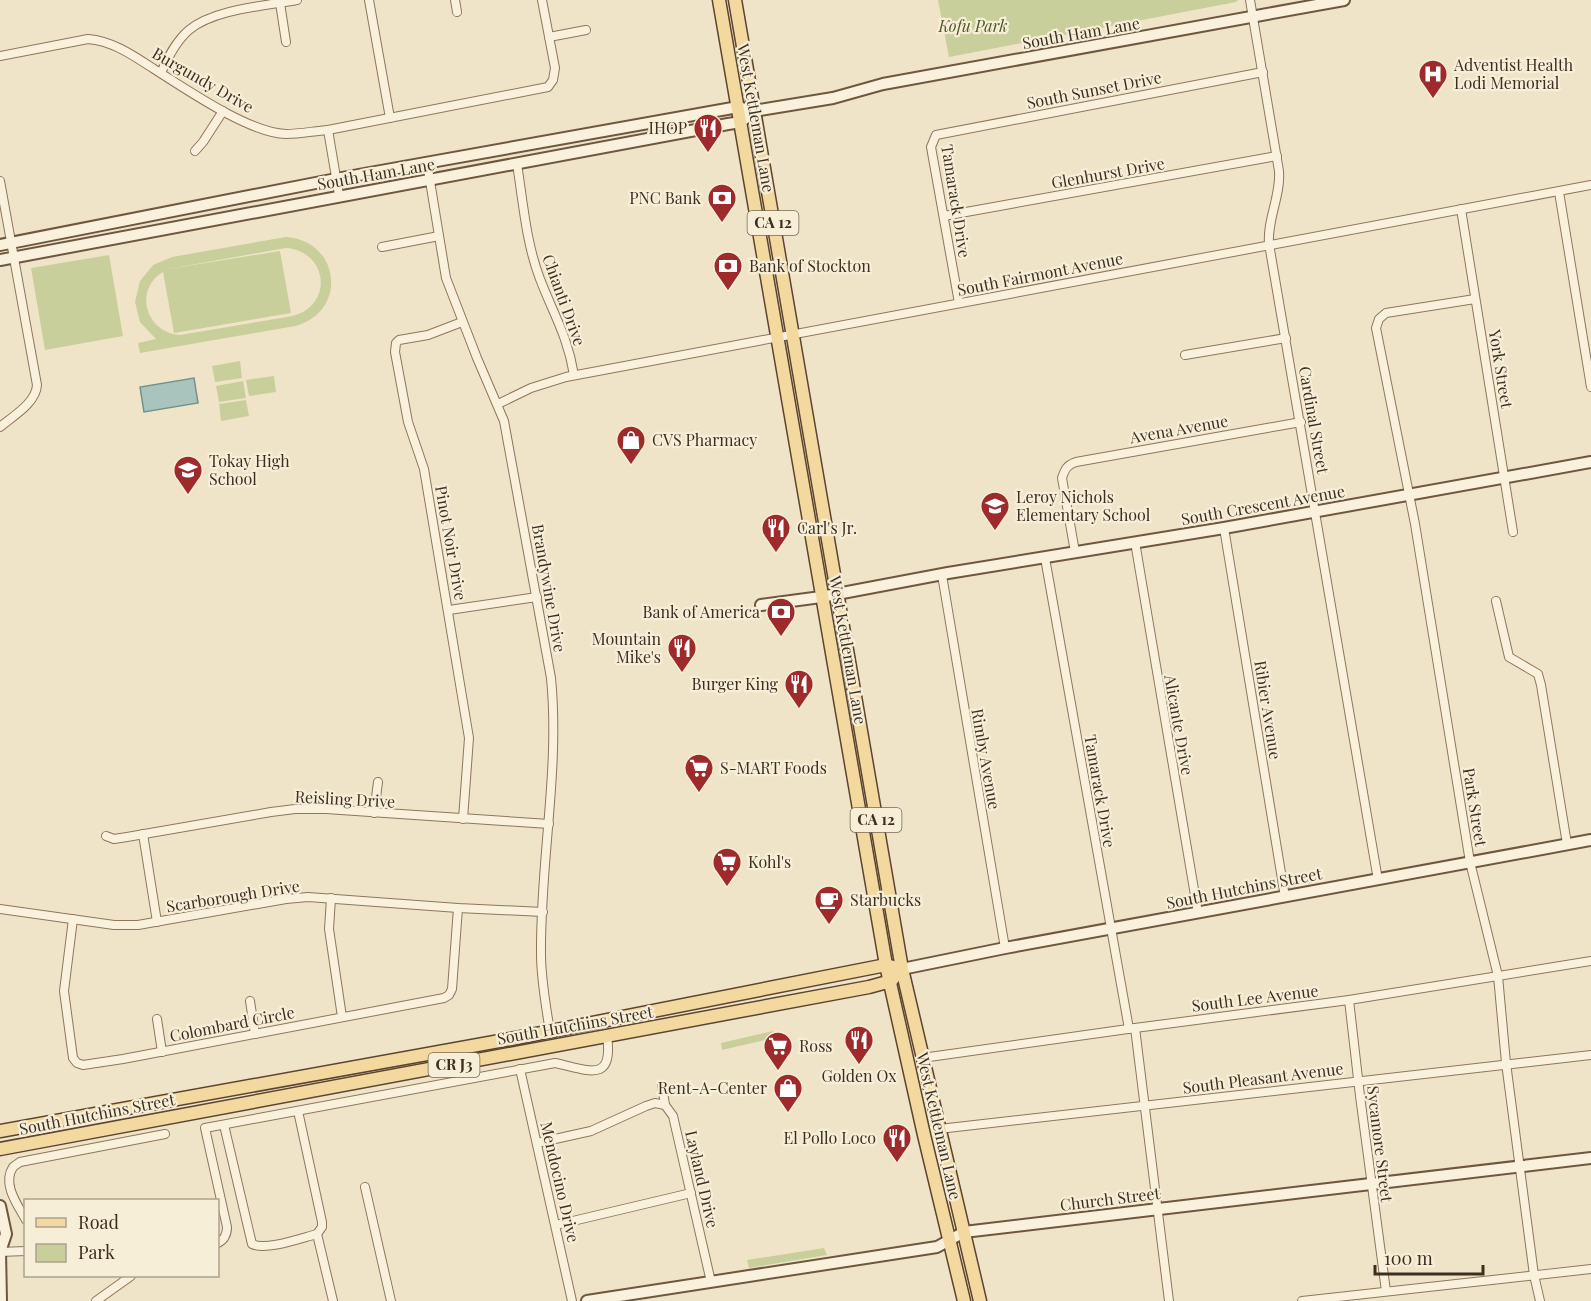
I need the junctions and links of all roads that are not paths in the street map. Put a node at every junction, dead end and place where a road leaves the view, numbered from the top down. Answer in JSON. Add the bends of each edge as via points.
{"nodes":[{"id":1,"x":297,"y":0,"type":"edge"},
{"id":2,"x":369,"y":0,"type":"edge"},
{"id":3,"x":455,"y":0,"type":"edge"},
{"id":4,"x":542,"y":0,"type":"edge"},
{"id":5,"x":719,"y":0,"type":"edge"},
{"id":6,"x":735,"y":0,"type":"edge"},
{"id":7,"x":1250,"y":0,"type":"edge"},
{"id":8,"x":1343,"y":0,"type":"edge"},
{"id":9,"x":280,"y":3,"type":"junction"},
{"id":10,"x":458,"y":12,"type":"dead end"},
{"id":11,"x":1253,"y":17,"type":"junction"},
{"id":12,"x":586,"y":30,"type":"dead end"},
{"id":13,"x":549,"y":37,"type":"junction"},
{"id":14,"x":286,"y":42,"type":"dead end"},
{"id":15,"x":0,"y":56,"type":"edge"},
{"id":16,"x":1263,"y":72,"type":"junction"},
{"id":17,"x":160,"y":73,"type":"junction"},
{"id":18,"x":738,"y":106,"type":"junction"},
{"id":19,"x":223,"y":111,"type":"junction"},
{"id":20,"x":754,"y":111,"type":"junction"},
{"id":21,"x":390,"y":118,"type":"junction"},
{"id":22,"x":741,"y":122,"type":"junction"},
{"id":23,"x":328,"y":130,"type":"junction"},
{"id":24,"x":933,"y":138,"type":"joint"},
{"id":25,"x":195,"y":151,"type":"dead end"},
{"id":26,"x":1277,"y":156,"type":"junction"},
{"id":27,"x":427,"y":163,"type":"junction"},
{"id":28,"x":517,"y":164,"type":"junction"},
{"id":29,"x":336,"y":179,"type":"junction"},
{"id":30,"x":429,"y":179,"type":"junction"},
{"id":31,"x":0,"y":181,"type":"edge"},
{"id":32,"x":1591,"y":185,"type":"edge"},
{"id":33,"x":1559,"y":192,"type":"junction"},
{"id":34,"x":339,"y":195,"type":"junction"},
{"id":35,"x":1461,"y":209,"type":"junction"},
{"id":36,"x":945,"y":216,"type":"junction"},
{"id":37,"x":439,"y":236,"type":"junction"},
{"id":38,"x":5,"y":244,"type":"edge"},
{"id":39,"x":1269,"y":244,"type":"junction"},
{"id":40,"x":382,"y":247,"type":"dead end"},
{"id":41,"x":14,"y":257,"type":"junction"},
{"id":42,"x":0,"y":260,"type":"edge"},
{"id":43,"x":1475,"y":298,"type":"junction"},
{"id":44,"x":959,"y":303,"type":"junction"},
{"id":45,"x":462,"y":322,"type":"junction"},
{"id":46,"x":792,"y":335,"type":"junction"},
{"id":47,"x":777,"y":337,"type":"junction"},
{"id":48,"x":1286,"y":338,"type":"junction"},
{"id":49,"x":1185,"y":355,"type":"dead end"},
{"id":50,"x":574,"y":375,"type":"junction"},
{"id":51,"x":1591,"y":387,"type":"edge"},
{"id":52,"x":498,"y":404,"type":"junction"},
{"id":53,"x":1301,"y":422,"type":"junction"},
{"id":54,"x":0,"y":427,"type":"edge"},
{"id":55,"x":1591,"y":462,"type":"edge"},
{"id":56,"x":1505,"y":477,"type":"junction"},
{"id":57,"x":1410,"y":495,"type":"junction"},
{"id":58,"x":1315,"y":512,"type":"junction"},
{"id":59,"x":1224,"y":528,"type":"junction"},
{"id":60,"x":1513,"y":532,"type":"dead end"},
{"id":61,"x":1135,"y":542,"type":"junction"},
{"id":62,"x":1075,"y":552,"type":"junction"},
{"id":63,"x":1045,"y":558,"type":"junction"},
{"id":64,"x":942,"y":575,"type":"junction"},
{"id":65,"x":837,"y":593,"type":"junction"},
{"id":66,"x":537,"y":597,"type":"junction"},
{"id":67,"x":821,"y":597,"type":"junction"},
{"id":68,"x":1496,"y":601,"type":"dead end"},
{"id":69,"x":761,"y":605,"type":"dead end"},
{"id":70,"x":449,"y":610,"type":"junction"},
{"id":71,"x":378,"y":783,"type":"dead end"},
{"id":72,"x":857,"y":797,"type":"junction"},
{"id":73,"x":374,"y":813,"type":"junction"},
{"id":74,"x":463,"y":819,"type":"junction"},
{"id":75,"x":877,"y":823,"type":"junction"},
{"id":76,"x":549,"y":824,"type":"junction"},
{"id":77,"x":143,"y":834,"type":"junction"},
{"id":78,"x":106,"y":836,"type":"dead end"},
{"id":79,"x":1591,"y":840,"type":"edge"},
{"id":80,"x":1567,"y":844,"type":"junction"},
{"id":81,"x":1470,"y":862,"type":"junction"},
{"id":82,"x":1378,"y":880,"type":"junction"},
{"id":83,"x":1285,"y":897,"type":"junction"},
{"id":84,"x":331,"y":898,"type":"junction"},
{"id":85,"x":458,"y":908,"type":"junction"},
{"id":86,"x":0,"y":909,"type":"edge"},
{"id":87,"x":543,"y":912,"type":"junction"},
{"id":88,"x":1198,"y":913,"type":"junction"},
{"id":89,"x":73,"y":920,"type":"junction"},
{"id":90,"x":157,"y":922,"type":"junction"},
{"id":91,"x":1111,"y":930,"type":"junction"},
{"id":92,"x":1005,"y":948,"type":"junction"},
{"id":93,"x":1591,"y":961,"type":"edge"},
{"id":94,"x":886,"y":965,"type":"junction"},
{"id":95,"x":903,"y":969,"type":"junction"},
{"id":96,"x":1498,"y":976,"type":"junction"},
{"id":97,"x":891,"y":981,"type":"junction"},
{"id":98,"x":766,"y":989,"type":"junction"},
{"id":99,"x":1349,"y":1000,"type":"junction"},
{"id":100,"x":250,"y":1001,"type":"dead end"},
{"id":101,"x":743,"y":1011,"type":"junction"},
{"id":102,"x":342,"y":1017,"type":"junction"},
{"id":103,"x":157,"y":1019,"type":"dead end"},
{"id":104,"x":1132,"y":1028,"type":"junction"},
{"id":105,"x":550,"y":1032,"type":"junction"},
{"id":106,"x":255,"y":1034,"type":"junction"},
{"id":107,"x":607,"y":1036,"type":"junction"},
{"id":108,"x":162,"y":1052,"type":"junction"},
{"id":109,"x":1591,"y":1055,"type":"edge"},
{"id":110,"x":922,"y":1058,"type":"junction"},
{"id":111,"x":1506,"y":1063,"type":"junction"},
{"id":112,"x":520,"y":1069,"type":"junction"},
{"id":113,"x":1358,"y":1080,"type":"junction"},
{"id":114,"x":662,"y":1085,"type":"dead end"},
{"id":115,"x":665,"y":1104,"type":"junction"},
{"id":116,"x":1146,"y":1105,"type":"junction"},
{"id":117,"x":298,"y":1111,"type":"junction"},
{"id":118,"x":224,"y":1125,"type":"junction"},
{"id":119,"x":939,"y":1129,"type":"junction"},
{"id":120,"x":0,"y":1131,"type":"edge"},
{"id":121,"x":165,"y":1134,"type":"dead end"},
{"id":122,"x":537,"y":1143,"type":"junction"},
{"id":123,"x":0,"y":1149,"type":"edge"},
{"id":124,"x":1591,"y":1158,"type":"edge"},
{"id":125,"x":1520,"y":1165,"type":"junction"},
{"id":126,"x":1371,"y":1184,"type":"junction"},
{"id":127,"x":365,"y":1187,"type":"dead end"},
{"id":128,"x":691,"y":1193,"type":"junction"},
{"id":129,"x":0,"y":1206,"type":"edge"},
{"id":130,"x":1158,"y":1208,"type":"junction"},
{"id":131,"x":24,"y":1216,"type":"edge"},
{"id":132,"x":556,"y":1225,"type":"junction"},
{"id":133,"x":964,"y":1232,"type":"junction"},
{"id":134,"x":317,"y":1234,"type":"junction"},
{"id":135,"x":950,"y":1241,"type":"junction"},
{"id":136,"x":219,"y":1242,"type":"edge"},
{"id":137,"x":24,"y":1251,"type":"edge"},
{"id":138,"x":0,"y":1252,"type":"edge"},
{"id":139,"x":1591,"y":1269,"type":"edge"},
{"id":140,"x":1534,"y":1275,"type":"junction"},
{"id":141,"x":128,"y":1277,"type":"edge"},
{"id":142,"x":711,"y":1282,"type":"junction"},
{"id":143,"x":1386,"y":1291,"type":"junction"},
{"id":144,"x":639,"y":1297,"type":"edge"},
{"id":145,"x":1,"y":1301,"type":"edge"},
{"id":146,"x":96,"y":1301,"type":"edge"},
{"id":147,"x":333,"y":1301,"type":"edge"},
{"id":148,"x":391,"y":1301,"type":"edge"},
{"id":149,"x":573,"y":1301,"type":"edge"},
{"id":150,"x":587,"y":1301,"type":"edge"},
{"id":151,"x":964,"y":1301,"type":"edge"},
{"id":152,"x":980,"y":1301,"type":"edge"},
{"id":153,"x":1169,"y":1301,"type":"edge"},
{"id":154,"x":1302,"y":1301,"type":"edge"},
{"id":155,"x":1540,"y":1301,"type":"edge"}],
"edges":[{"from":1,"to":9,"type":"street"},
{"from":2,"to":21,"type":"street"},
{"from":3,"to":10,"type":"street"},
{"from":4,"to":13,"type":"street"},
{"from":5,"to":18,"type":"main road","name":"West Kettleman Lane","number":"CA 12"},
{"from":6,"to":20,"type":"main road","name":"West Kettleman Lane","number":"CA 12"},
{"from":7,"to":11,"type":"street","name":"Cardinal Street"},
{"from":8,"to":11,"type":"main road","name":"South Ham Lane"},
{"from":9,"to":14,"type":"street"},
{"from":9,"to":17,"type":"street","via":[[200,22],[179,40]]},
{"from":11,"to":16,"type":"street","name":"Cardinal Street"},
{"from":11,"to":20,"type":"main road","name":"South Ham Lane"},
{"from":12,"to":13,"type":"street"},
{"from":13,"to":21,"type":"street","name":"Burgundy Drive","via":[[555,73],[548,87]]},
{"from":15,"to":17,"type":"street","name":"Burgundy Drive","via":[[99,40]]},
{"from":16,"to":24,"type":"street","name":"South Sunset Drive","via":[[939,133]]},
{"from":16,"to":26,"type":"street","name":"Cardinal Street"},
{"from":17,"to":19,"type":"street","name":"Burgundy Drive"},
{"from":18,"to":20,"type":"main road","name":"South Ham Lane"},
{"from":18,"to":22,"type":"main road","name":"West Kettleman Lane","number":"CA 12"},
{"from":18,"to":27,"type":"main road","name":"South Ham Lane"},
{"from":19,"to":23,"type":"street","name":"Burgundy Drive","via":[[272,132]]},
{"from":19,"to":25,"type":"street"},
{"from":20,"to":22,"type":"main road","name":"South Ham Lane"},
{"from":20,"to":46,"type":"main road","name":"West Kettleman Lane","number":"CA 12"},
{"from":21,"to":23,"type":"street","name":"Burgundy Drive"},
{"from":22,"to":28,"type":"main road","name":"South Ham Lane"},
{"from":22,"to":47,"type":"main road","name":"West Kettleman Lane","number":"CA 12"},
{"from":23,"to":29,"type":"street"},
{"from":24,"to":36,"type":"street","name":"Tamarack Drive","via":[[931,147]]},
{"from":26,"to":36,"type":"street","name":"Glenhurst Drive"},
{"from":26,"to":39,"type":"street","name":"Cardinal Street","via":[[1280,183],[1268,232]]},
{"from":27,"to":29,"type":"main road","name":"South Ham Lane"},
{"from":27,"to":30,"type":"street","name":"Brandywine Drive"},
{"from":28,"to":30,"type":"main road","name":"South Ham Lane"},
{"from":28,"to":50,"type":"street","name":"Chianti Drive","via":[[539,278],[566,338]]},
{"from":29,"to":34,"type":"street"},
{"from":29,"to":38,"type":"main road","name":"South Ham Lane"},
{"from":30,"to":34,"type":"main road","name":"South Ham Lane"},
{"from":30,"to":37,"type":"street","name":"Brandywine Drive"},
{"from":31,"to":38,"type":"street"},
{"from":32,"to":33,"type":"street","name":"South Fairmont Avenue"},
{"from":33,"to":35,"type":"street","name":"South Fairmont Avenue"},
{"from":33,"to":51,"type":"street"},
{"from":34,"to":41,"type":"main road","name":"South Ham Lane"},
{"from":35,"to":39,"type":"street","name":"South Fairmont Avenue"},
{"from":35,"to":43,"type":"street","name":"York Street"},
{"from":36,"to":44,"type":"street","name":"Tamarack Drive"},
{"from":37,"to":40,"type":"street"},
{"from":37,"to":45,"type":"street","name":"Brandywine Drive","via":[[446,278]]},
{"from":38,"to":41,"type":"street"},
{"from":39,"to":44,"type":"street","name":"South Fairmont Avenue"},
{"from":39,"to":48,"type":"street","name":"Cardinal Street"},
{"from":41,"to":42,"type":"main road","name":"South Ham Lane"},
{"from":41,"to":54,"type":"street","via":[[37,385],[36,394]]},
{"from":43,"to":56,"type":"street","name":"York Street"},
{"from":43,"to":57,"type":"street","name":"Park Street","via":[[1386,314],[1376,328]]},
{"from":44,"to":46,"type":"street","name":"South Fairmont Avenue"},
{"from":45,"to":52,"type":"street","name":"Brandywine Drive"},
{"from":45,"to":70,"type":"street","name":"Pinot Noir Drive","via":[[399,340],[395,352],[408,422],[424,469]]},
{"from":46,"to":47,"type":"street","name":"South Fairmont Avenue"},
{"from":46,"to":65,"type":"main road","name":"West Kettleman Lane","number":"CA 12"},
{"from":47,"to":50,"type":"street","name":"South Fairmont Avenue"},
{"from":47,"to":67,"type":"main road","name":"West Kettleman Lane","number":"CA 12"},
{"from":48,"to":49,"type":"street"},
{"from":48,"to":53,"type":"street","name":"Cardinal Street"},
{"from":50,"to":52,"type":"street","name":"South Fairmont Avenue","via":[[531,388]]},
{"from":52,"to":66,"type":"street","name":"Brandywine Drive"},
{"from":53,"to":58,"type":"street","name":"Cardinal Street"},
{"from":53,"to":62,"type":"street","name":"Avena Avenue","via":[[1076,462],[1065,469],[1062,478]]},
{"from":55,"to":56,"type":"main road","name":"South Crescent Avenue"},
{"from":56,"to":57,"type":"main road","name":"South Crescent Avenue"},
{"from":56,"to":60,"type":"street","name":"York Street"},
{"from":57,"to":58,"type":"main road","name":"South Crescent Avenue"},
{"from":57,"to":81,"type":"street","name":"Park Street"},
{"from":58,"to":59,"type":"main road","name":"South Crescent Avenue"},
{"from":58,"to":82,"type":"street","name":"Cardinal Street"},
{"from":59,"to":61,"type":"main road","name":"South Crescent Avenue"},
{"from":59,"to":83,"type":"street","name":"Ribier Avenue"},
{"from":61,"to":62,"type":"main road","name":"South Crescent Avenue"},
{"from":61,"to":88,"type":"street","name":"Alicante Drive"},
{"from":62,"to":63,"type":"main road","name":"South Crescent Avenue"},
{"from":63,"to":64,"type":"main road","name":"South Crescent Avenue"},
{"from":63,"to":91,"type":"street","name":"Tamarack Drive"},
{"from":64,"to":65,"type":"main road","name":"South Crescent Avenue"},
{"from":64,"to":92,"type":"street","name":"Rimby Avenue"},
{"from":65,"to":67,"type":"main road","name":"South Crescent Avenue"},
{"from":65,"to":75,"type":"main road","name":"West Kettleman Lane","number":"CA 12"},
{"from":66,"to":70,"type":"street"},
{"from":66,"to":76,"type":"street","name":"Brandywine Drive","via":[[555,718]]},
{"from":67,"to":69,"type":"main road","name":"South Crescent Avenue"},
{"from":67,"to":72,"type":"main road","name":"West Kettleman Lane","number":"CA 12"},
{"from":68,"to":80,"type":"street","via":[[1509,657],[1538,674]]},
{"from":70,"to":74,"type":"street","name":"Pinot Noir Drive","via":[[469,738]]},
{"from":71,"to":73,"type":"street"},
{"from":72,"to":75,"type":"main road"},
{"from":72,"to":94,"type":"main road","name":"West Kettleman Lane","number":"CA 12"},
{"from":73,"to":74,"type":"street","name":"Reisling Drive"},
{"from":73,"to":77,"type":"street","name":"Reisling Drive","via":[[295,809]]},
{"from":74,"to":76,"type":"street","name":"Reisling Drive"},
{"from":75,"to":95,"type":"main road","name":"West Kettleman Lane","number":"CA 12"},
{"from":76,"to":87,"type":"street","name":"Brandywine Drive"},
{"from":77,"to":78,"type":"street","name":"Reisling Drive","via":[[114,839]]},
{"from":77,"to":90,"type":"street"},
{"from":79,"to":80,"type":"main road","name":"South Hutchins Street"},
{"from":80,"to":81,"type":"main road","name":"South Hutchins Street"},
{"from":81,"to":82,"type":"main road","name":"South Hutchins Street"},
{"from":81,"to":96,"type":"street","name":"Park Street"},
{"from":82,"to":83,"type":"main road","name":"South Hutchins Street"},
{"from":83,"to":88,"type":"main road","name":"South Hutchins Street"},
{"from":84,"to":85,"type":"street","name":"Scarborough Drive"},
{"from":84,"to":90,"type":"street","name":"Scarborough Drive","via":[[286,899]]},
{"from":84,"to":102,"type":"street","via":[[329,929]]},
{"from":85,"to":87,"type":"street","name":"Scarborough Drive"},
{"from":85,"to":102,"type":"street","name":"Colombard Circle","via":[[449,994]]},
{"from":86,"to":89,"type":"street","name":"Scarborough Drive"},
{"from":87,"to":105,"type":"street","name":"Brandywine Drive","via":[[541,955]]},
{"from":88,"to":91,"type":"main road","name":"South Hutchins Street"},
{"from":89,"to":90,"type":"street","name":"Scarborough Drive","via":[[114,925]]},
{"from":89,"to":108,"type":"street","name":"Colombard Circle","via":[[64,991],[73,1058],[83,1065]]},
{"from":91,"to":92,"type":"main road","name":"South Hutchins Street"},
{"from":91,"to":104,"type":"street","name":"Tamarack Drive"},
{"from":92,"to":95,"type":"main road","name":"South Hutchins Street"},
{"from":93,"to":96,"type":"street","name":"South Lee Avenue"},
{"from":94,"to":95,"type":"main road","name":"South Hutchins Street","number":"CR J3"},
{"from":94,"to":97,"type":"main road","name":"West Kettleman Lane","number":"CA 12"},
{"from":94,"to":98,"type":"main road","name":"South Hutchins Street","number":"CR J3"},
{"from":95,"to":97,"type":"main road"},
{"from":95,"to":110,"type":"main road","name":"West Kettleman Lane","number":"CA 12"},
{"from":96,"to":99,"type":"street","name":"South Lee Avenue"},
{"from":96,"to":111,"type":"street","name":"Park Street"},
{"from":97,"to":101,"type":"main road","name":"South Hutchins Street","number":"CR J3"},
{"from":97,"to":135,"type":"main road","name":"West Kettleman Lane","number":"CA 12"},
{"from":98,"to":101,"type":"main road","via":[[758,1002]]},
{"from":98,"to":105,"type":"main road","name":"South Hutchins Street","number":"CR J3"},
{"from":99,"to":104,"type":"street","name":"South Lee Avenue"},
{"from":99,"to":113,"type":"street","name":"Sycamore Street"},
{"from":100,"to":106,"type":"street"},
{"from":101,"to":107,"type":"main road","name":"South Hutchins Street","number":"CR J3"},
{"from":102,"to":106,"type":"street","name":"Colombard Circle"},
{"from":103,"to":108,"type":"street"},
{"from":104,"to":110,"type":"street","name":"South Lee Avenue"},
{"from":104,"to":116,"type":"street","name":"Tamarack Drive"},
{"from":105,"to":120,"type":"main road","name":"South Hutchins Street","number":"CR J3"},
{"from":106,"to":108,"type":"street","name":"Colombard Circle"},
{"from":107,"to":112,"type":"street","via":[[609,1060],[597,1070],[555,1063]]},
{"from":107,"to":123,"type":"main road","name":"South Hutchins Street","number":"CR J3"},
{"from":109,"to":111,"type":"street","name":"South Pleasant Avenue"},
{"from":110,"to":119,"type":"main road","name":"West Kettleman Lane","number":"CA 12"},
{"from":111,"to":113,"type":"street","name":"South Pleasant Avenue"},
{"from":111,"to":125,"type":"street","name":"Park Street"},
{"from":112,"to":117,"type":"street"},
{"from":112,"to":122,"type":"street","name":"Mendocino Drive"},
{"from":113,"to":116,"type":"street","name":"South Pleasant Avenue"},
{"from":113,"to":126,"type":"street","name":"Sycamore Street"},
{"from":114,"to":115,"type":"street","name":"Layland Drive"},
{"from":115,"to":122,"type":"street","via":[[646,1106],[591,1131]]},
{"from":115,"to":128,"type":"street","name":"Layland Drive","via":[[674,1116]]},
{"from":116,"to":119,"type":"street","name":"South Pleasant Avenue"},
{"from":116,"to":130,"type":"street","name":"Tamarack Drive"},
{"from":117,"to":118,"type":"street"},
{"from":117,"to":134,"type":"street","via":[[322,1222]]},
{"from":118,"to":134,"type":"street","via":[[252,1244],[269,1246]]},
{"from":118,"to":136,"type":"street","via":[[205,1128],[227,1227]]},
{"from":119,"to":133,"type":"main road","name":"West Kettleman Lane","number":"CA 12"},
{"from":121,"to":131,"type":"street","via":[[20,1162],[13,1167],[9,1179]]},
{"from":122,"to":132,"type":"street","name":"Mendocino Drive"},
{"from":124,"to":125,"type":"main road","name":"Church Street"},
{"from":125,"to":126,"type":"main road","name":"Church Street"},
{"from":125,"to":140,"type":"street","name":"Park Street"},
{"from":126,"to":130,"type":"main road","name":"Church Street"},
{"from":126,"to":143,"type":"street","name":"Sycamore Street"},
{"from":127,"to":148,"type":"street"},
{"from":128,"to":132,"type":"street"},
{"from":128,"to":142,"type":"street","name":"Layland Drive"},
{"from":129,"to":138,"type":"main road","via":[[6,1234]]},
{"from":130,"to":133,"type":"main road","name":"Church Street"},
{"from":130,"to":153,"type":"street","name":"Tamarack Drive"},
{"from":132,"to":149,"type":"street","name":"Mendocino Drive"},
{"from":133,"to":135,"type":"main road","name":"Church Street"},
{"from":133,"to":152,"type":"main road","name":"West Kettleman Lane","number":"CA 12"},
{"from":134,"to":147,"type":"street"},
{"from":135,"to":142,"type":"main road","name":"Church Street","via":[[937,1247]]},
{"from":135,"to":151,"type":"main road","name":"West Kettleman Lane","number":"CA 12"},
{"from":137,"to":138,"type":"street"},
{"from":138,"to":145,"type":"main road"},
{"from":139,"to":140,"type":"street"},
{"from":140,"to":143,"type":"street"},
{"from":140,"to":155,"type":"street","name":"Park Street"},
{"from":141,"to":146,"type":"street"},
{"from":142,"to":144,"type":"main road","name":"Church Street"},
{"from":143,"to":154,"type":"street"},
{"from":144,"to":150,"type":"main road","name":"Church Street"}]}
